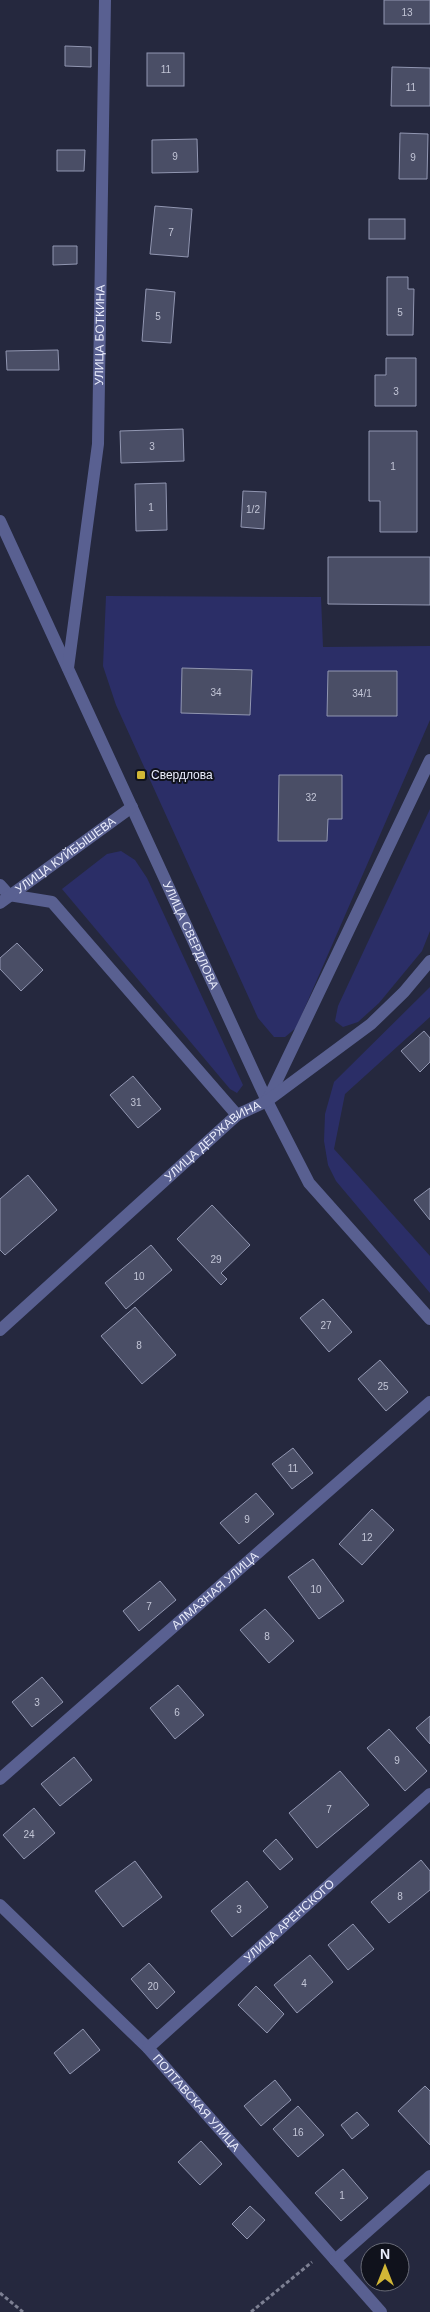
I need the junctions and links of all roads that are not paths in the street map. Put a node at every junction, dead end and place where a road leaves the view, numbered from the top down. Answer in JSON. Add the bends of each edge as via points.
{"nodes":[{"id":1,"x":105,"y":0,"type":"edge"},
{"id":2,"x":0,"y":521,"type":"edge"},
{"id":3,"x":68,"y":668,"type":"junction"},
{"id":4,"x":430,"y":760,"type":"edge"},
{"id":5,"x":132,"y":807,"type":"junction"},
{"id":6,"x":3,"y":894,"type":"edge"},
{"id":7,"x":430,"y":961,"type":"edge"},
{"id":8,"x":267,"y":1101,"type":"junction"},
{"id":9,"x":237,"y":1115,"type":"junction"},
{"id":10,"x":430,"y":1319,"type":"edge"},
{"id":11,"x":0,"y":1330,"type":"edge"},
{"id":12,"x":430,"y":1402,"type":"edge"},
{"id":13,"x":0,"y":1779,"type":"edge"},
{"id":14,"x":430,"y":1794,"type":"edge"},
{"id":15,"x":0,"y":1905,"type":"edge"},
{"id":16,"x":148,"y":2048,"type":"junction"},
{"id":17,"x":430,"y":2176,"type":"edge"},
{"id":18,"x":335,"y":2260,"type":"junction"},
{"id":19,"x":381,"y":2312,"type":"edge"}],
"edges":[{"from":1,"to":3,"type":"street","name":"УЛИЦА БОТКИНА","via":[[98,444]]},
{"from":2,"to":3,"type":"street","name":"УЛИЦА СВЕРДЛОВА"},
{"from":3,"to":5,"type":"street","name":"УЛИЦА СВЕРДЛОВА"},
{"from":4,"to":8,"type":"street"},
{"from":5,"to":6,"type":"street","name":"УЛИЦА КУЙБЫШЕВА"},
{"from":5,"to":8,"type":"street","name":"УЛИЦА СВЕРДЛОВА"},
{"from":6,"to":9,"type":"street","via":[[52,902]]},
{"from":7,"to":8,"type":"street","name":"УЛИЦА ДЕРЖАВИНА","via":[[404,992],[370,1024]]},
{"from":8,"to":9,"type":"street","name":"УЛИЦА ДЕРЖАВИНА"},
{"from":8,"to":10,"type":"street","name":"УЛИЦА СВЕРДЛОВА","via":[[309,1183]]},
{"from":9,"to":11,"type":"street","name":"УЛИЦА ДЕРЖАВИНА"},
{"from":12,"to":13,"type":"street","name":"АЛМАЗНАЯ УЛИЦА"},
{"from":14,"to":16,"type":"street","name":"УЛИЦА АРЕНСКОГО"},
{"from":15,"to":16,"type":"street","name":"ПОЛТАВСКАЯ УЛИЦА"},
{"from":16,"to":18,"type":"street","name":"ПОЛТАВСКАЯ УЛИЦА"},
{"from":17,"to":18,"type":"street"},
{"from":18,"to":19,"type":"street","name":"ПОЛТАВСКАЯ УЛИЦА"}]}
